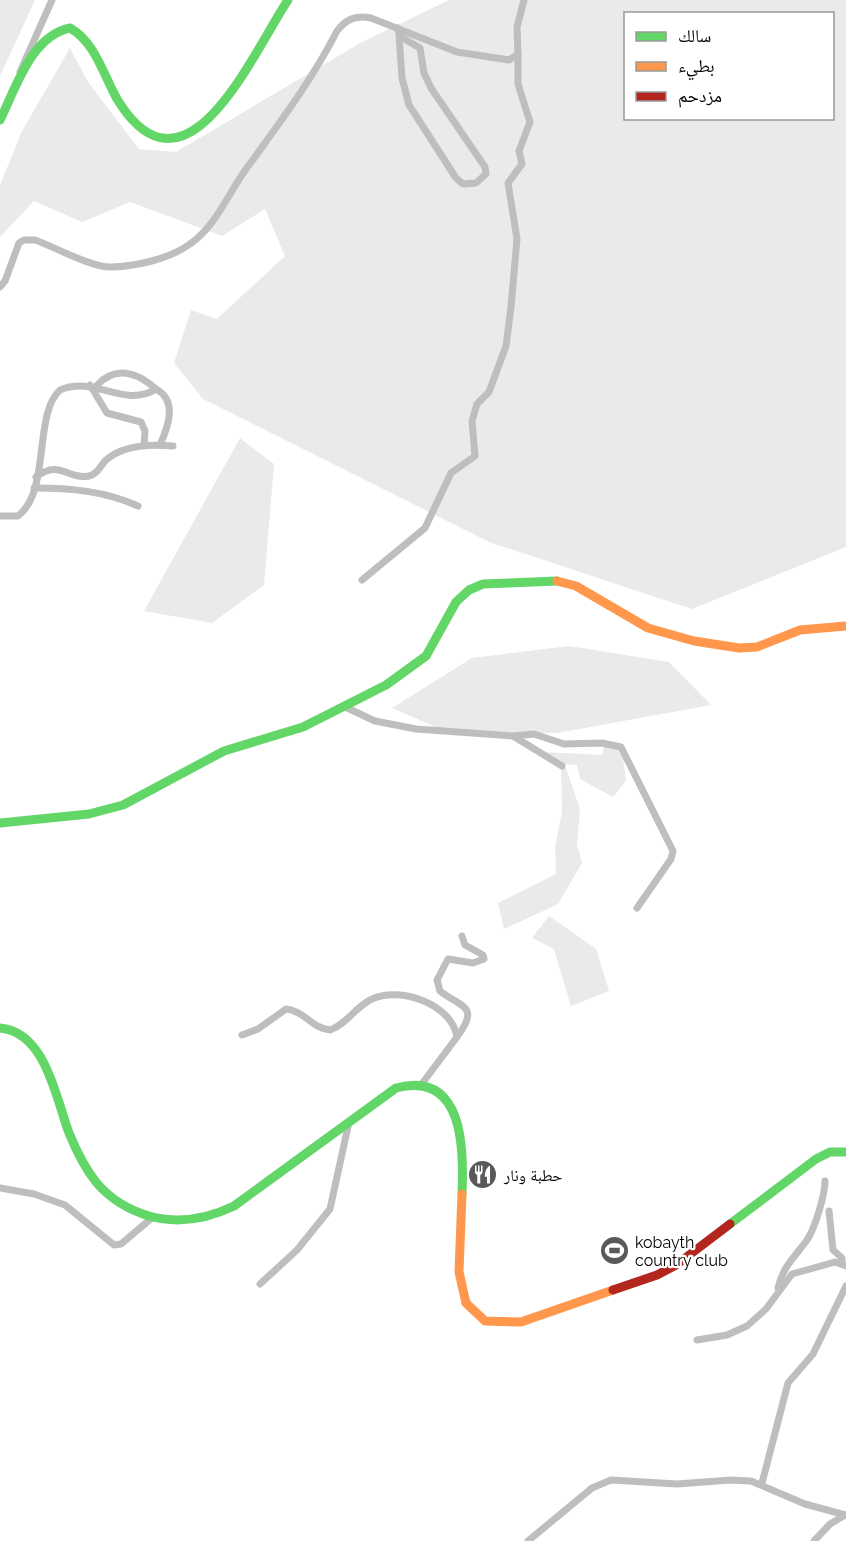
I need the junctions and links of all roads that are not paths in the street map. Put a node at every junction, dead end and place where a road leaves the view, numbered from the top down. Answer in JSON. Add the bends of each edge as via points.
{"nodes":[{"id":1,"x":52,"y":0,"type":"edge"},
{"id":2,"x":288,"y":0,"type":"edge"},
{"id":3,"x":524,"y":0,"type":"edge"},
{"id":4,"x":398,"y":32,"type":"junction"},
{"id":5,"x":518,"y":51,"type":"junction"},
{"id":6,"x":0,"y":113,"type":"edge"},
{"id":7,"x":0,"y":120,"type":"edge"},
{"id":8,"x":0,"y":287,"type":"edge"},
{"id":9,"x":93,"y":386,"type":"junction"},
{"id":10,"x":156,"y":389,"type":"junction"},
{"id":11,"x":160,"y":445,"type":"junction"},
{"id":12,"x":144,"y":446,"type":"junction"},
{"id":13,"x":173,"y":446,"type":"dead end"},
{"id":14,"x":36,"y":477,"type":"junction"},
{"id":15,"x":34,"y":488,"type":"junction"},
{"id":16,"x":138,"y":506,"type":"dead end"},
{"id":17,"x":0,"y":516,"type":"edge"},
{"id":18,"x":362,"y":580,"type":"dead end"},
{"id":19,"x":846,"y":626,"type":"edge"},
{"id":20,"x":345,"y":707,"type":"junction"},
{"id":21,"x":513,"y":736,"type":"junction"},
{"id":22,"x":562,"y":766,"type":"dead end"},
{"id":23,"x":0,"y":823,"type":"edge"},
{"id":24,"x":637,"y":908,"type":"dead end"},
{"id":25,"x":462,"y":936,"type":"dead end"},
{"id":26,"x":0,"y":1028,"type":"edge"},
{"id":27,"x":242,"y":1035,"type":"dead end"},
{"id":28,"x":457,"y":1037,"type":"junction"},
{"id":29,"x":421,"y":1085,"type":"junction"},
{"id":30,"x":349,"y":1122,"type":"junction"},
{"id":31,"x":846,"y":1152,"type":"edge"},
{"id":32,"x":825,"y":1181,"type":"dead end"},
{"id":33,"x":0,"y":1188,"type":"edge"},
{"id":34,"x":829,"y":1210,"type":"dead end"},
{"id":35,"x":153,"y":1216,"type":"junction"},
{"id":36,"x":844,"y":1264,"type":"edge"},
{"id":37,"x":260,"y":1284,"type":"dead end"},
{"id":38,"x":846,"y":1286,"type":"edge"},
{"id":39,"x":776,"y":1297,"type":"junction"},
{"id":40,"x":696,"y":1340,"type":"dead end"},
{"id":41,"x":762,"y":1483,"type":"junction"},
{"id":42,"x":846,"y":1515,"type":"edge"},
{"id":43,"x":528,"y":1541,"type":"edge"},
{"id":44,"x":814,"y":1541,"type":"edge"}],
"edges":[{"from":1,"to":6,"type":"street"},
{"from":2,"to":7,"type":"street","via":[[209,120],[186,135],[160,137],[141,129],[83,35],[68,25],[57,27],[41,42]]},
{"from":3,"to":5,"type":"street","via":[[517,27]]},
{"from":4,"to":4,"type":"street","via":[[420,48],[431,88],[485,167],[486,174],[476,183],[463,184],[456,178],[409,105]]},
{"from":4,"to":5,"type":"street","via":[[468,55],[509,60]]},
{"from":4,"to":8,"type":"street","via":[[365,17],[341,26],[287,116],[214,219],[191,243],[167,256],[110,268],[34,240],[24,240],[18,243]]},
{"from":5,"to":18,"type":"street","via":[[518,84],[530,122],[519,151],[522,164],[508,183],[517,239],[511,307],[506,346],[489,392],[477,404],[472,421],[475,456],[451,472],[425,528]]},
{"from":9,"to":10,"type":"street","via":[[131,396]]},
{"from":9,"to":10,"type":"street","via":[[122,372],[137,375]]},
{"from":9,"to":12,"type":"street","via":[[107,413],[141,422]]},
{"from":9,"to":14,"type":"street","via":[[65,387],[53,398]]},
{"from":10,"to":11,"type":"street","via":[[164,394],[169,408]]},
{"from":11,"to":12,"type":"street"},
{"from":11,"to":13,"type":"street"},
{"from":12,"to":14,"type":"street","via":[[112,455],[88,476],[57,469]]},
{"from":14,"to":15,"type":"street"},
{"from":15,"to":16,"type":"street","via":[[105,494]]},
{"from":15,"to":17,"type":"street","via":[[21,514]]},
{"from":19,"to":20,"type":"street","via":[[800,630],[757,647],[739,648],[648,628],[562,581],[490,582],[469,590],[456,602],[426,656],[386,685]]},
{"from":20,"to":21,"type":"street","via":[[375,721],[416,729]]},
{"from":20,"to":23,"type":"street","via":[[303,727],[224,750],[123,805],[65,818]]},
{"from":21,"to":22,"type":"street"},
{"from":21,"to":24,"type":"street","via":[[534,734],[574,746],[602,743],[621,747],[673,851]]},
{"from":25,"to":28,"type":"street","via":[[465,945],[484,959],[473,963],[448,959],[437,980],[440,991],[460,1001],[466,1012],[466,1024]]},
{"from":26,"to":35,"type":"street","via":[[18,1033],[38,1052],[64,1122],[95,1181],[122,1204]]},
{"from":27,"to":28,"type":"street","via":[[286,1009],[330,1030],[365,1002],[396,995],[422,1001],[444,1013],[454,1024]]},
{"from":28,"to":29,"type":"street"},
{"from":29,"to":30,"type":"street","via":[[396,1088]]},
{"from":29,"to":31,"type":"street","via":[[448,1099],[462,1123],[458,1267],[461,1293],[477,1316],[502,1325],[521,1323],[666,1270],[701,1248],[816,1159],[830,1152]]},
{"from":30,"to":35,"type":"street","via":[[224,1211],[190,1220]]},
{"from":30,"to":37,"type":"street","via":[[330,1209],[297,1250]]},
{"from":32,"to":39,"type":"street","via":[[816,1220],[808,1238],[782,1270]]},
{"from":33,"to":35,"type":"street","via":[[65,1205],[114,1245],[124,1242]]},
{"from":34,"to":36,"type":"street","via":[[833,1250]]},
{"from":36,"to":39,"type":"street","via":[[827,1264],[792,1274]]},
{"from":38,"to":41,"type":"street","via":[[813,1354],[788,1383]]},
{"from":39,"to":40,"type":"street","via":[[742,1329]]},
{"from":41,"to":42,"type":"street","via":[[796,1501]]},
{"from":41,"to":43,"type":"street","via":[[731,1479],[677,1484],[606,1481]]},
{"from":42,"to":44,"type":"street","via":[[830,1524]]}]}
